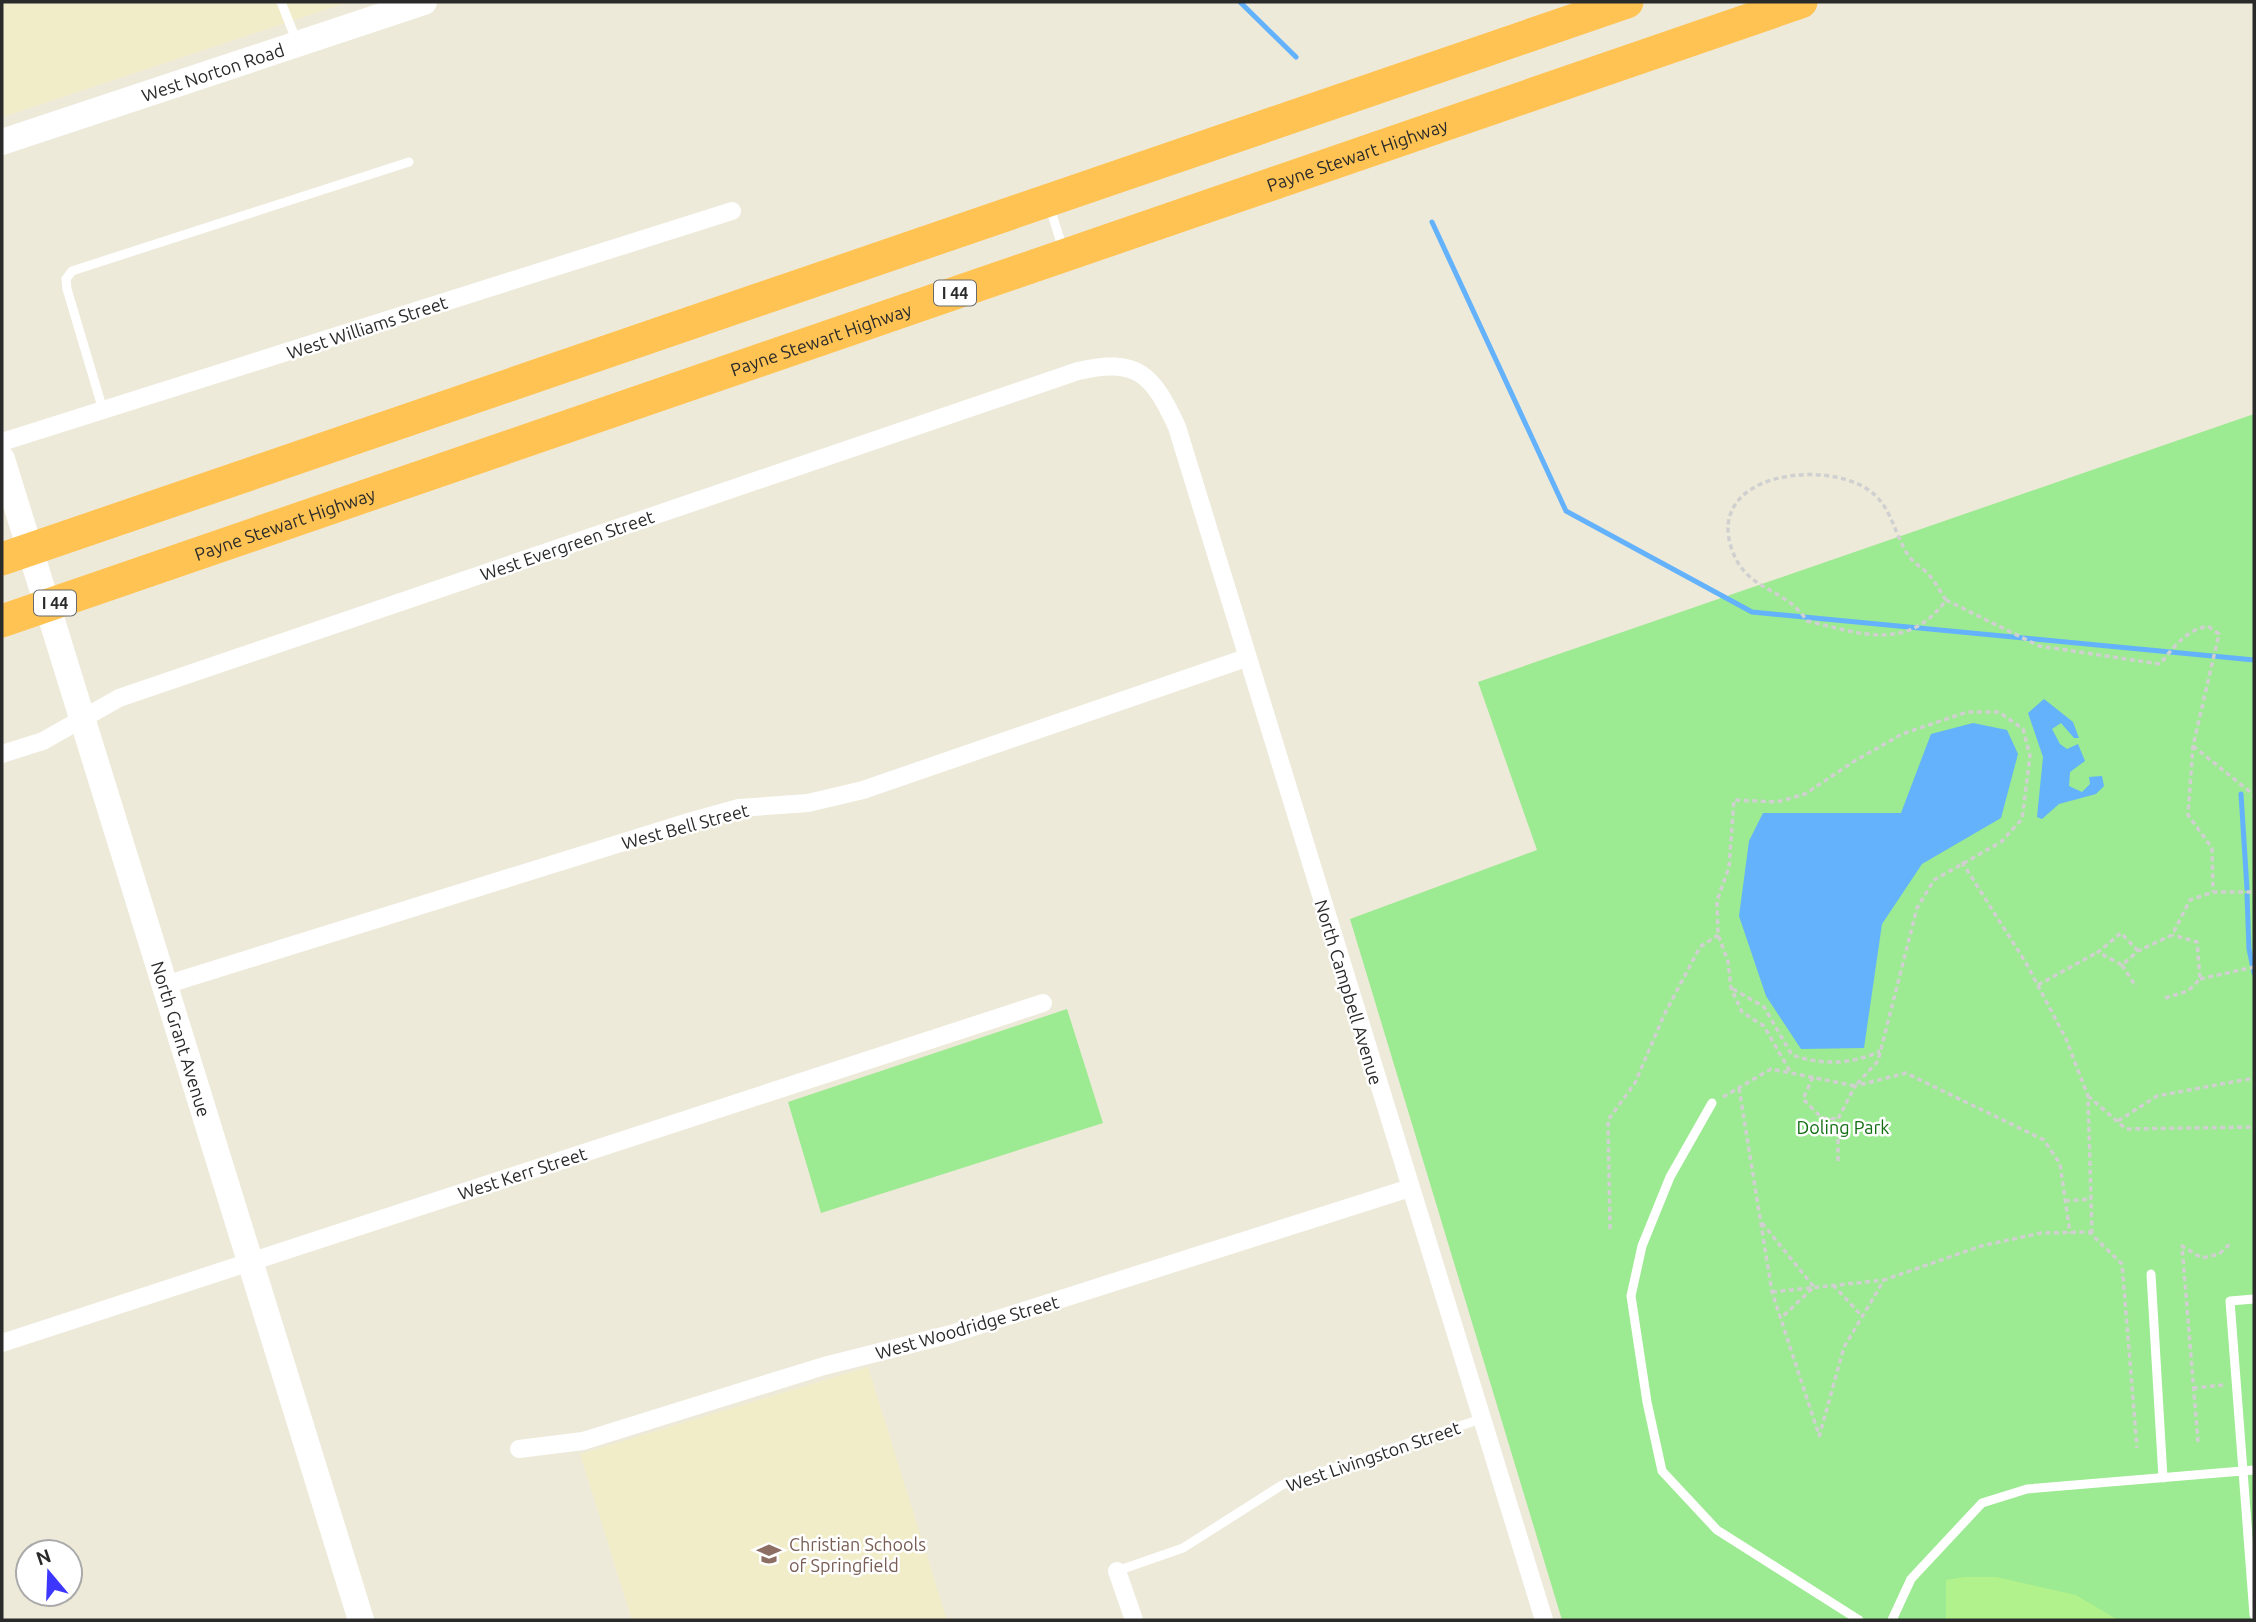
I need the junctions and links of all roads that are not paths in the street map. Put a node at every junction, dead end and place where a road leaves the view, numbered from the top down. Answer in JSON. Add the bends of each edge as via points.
{"nodes":[{"id":1,"x":281,"y":2,"type":"edge"},
{"id":2,"x":424,"y":2,"type":"edge"},
{"id":3,"x":1627,"y":2,"type":"edge"},
{"id":4,"x":1801,"y":2,"type":"edge"},
{"id":5,"x":297,"y":44,"type":"junction"},
{"id":6,"x":2,"y":142,"type":"edge"},
{"id":7,"x":409,"y":162,"type":"dead end"},
{"id":8,"x":1048,"y":200,"type":"junction"},
{"id":9,"x":732,"y":211,"type":"dead end"},
{"id":10,"x":1066,"y":255,"type":"junction"},
{"id":11,"x":1140,"y":371,"type":"joint"},
{"id":12,"x":103,"y":410,"type":"junction"},
{"id":13,"x":2,"y":442,"type":"edge"},
{"id":14,"x":2,"y":459,"type":"edge"},
{"id":15,"x":2,"y":559,"type":"edge"},
{"id":16,"x":2,"y":621,"type":"edge"},
{"id":17,"x":1246,"y":658,"type":"junction"},
{"id":18,"x":83,"y":718,"type":"junction"},
{"id":19,"x":2,"y":754,"type":"edge"},
{"id":20,"x":164,"y":985,"type":"junction"},
{"id":21,"x":1043,"y":1003,"type":"dead end"},
{"id":22,"x":1712,"y":1103,"type":"road end"},
{"id":23,"x":1410,"y":1188,"type":"junction"},
{"id":24,"x":250,"y":1261,"type":"junction"},
{"id":25,"x":2151,"y":1274,"type":"dead end"},
{"id":26,"x":2254,"y":1299,"type":"edge"},
{"id":27,"x":2,"y":1343,"type":"edge"},
{"id":28,"x":1481,"y":1419,"type":"junction"},
{"id":29,"x":519,"y":1449,"type":"dead end"},
{"id":30,"x":2254,"y":1469,"type":"edge"},
{"id":31,"x":2243,"y":1471,"type":"junction"},
{"id":32,"x":2163,"y":1478,"type":"junction"},
{"id":33,"x":2252,"y":1548,"type":"edge"},
{"id":34,"x":1117,"y":1571,"type":"joint"},
{"id":35,"x":2254,"y":1615,"type":"edge"},
{"id":36,"x":361,"y":1620,"type":"edge"},
{"id":37,"x":1134,"y":1620,"type":"edge"},
{"id":38,"x":1544,"y":1620,"type":"edge"},
{"id":39,"x":1859,"y":1620,"type":"edge"},
{"id":40,"x":1892,"y":1620,"type":"edge"}],
"edges":[{"from":1,"to":5,"type":"lane"},
{"from":2,"to":5,"type":"main road","name":"West Norton Road"},
{"from":3,"to":8,"type":"highway"},
{"from":4,"to":10,"type":"highway","name":"Payne Stewart Highway","number":"I 44"},
{"from":5,"to":6,"type":"main road","name":"West Norton Road"},
{"from":7,"to":12,"type":"lane","via":[[72,271],[66,279],[67,289]]},
{"from":8,"to":10,"type":"lane"},
{"from":8,"to":15,"type":"highway"},
{"from":9,"to":12,"type":"street","name":"West Williams Street"},
{"from":10,"to":16,"type":"highway","name":"Payne Stewart Highway","number":"I 44"},
{"from":11,"to":17,"type":"street","name":"North Campbell Avenue","via":[[1157,386],[1177,427]]},
{"from":11,"to":18,"type":"street","name":"West Evergreen Street","via":[[1102,366],[1078,372],[119,698]]},
{"from":12,"to":13,"type":"street","name":"West Williams Street"},
{"from":14,"to":18,"type":"main road","name":"North Grant Avenue"},
{"from":17,"to":20,"type":"street","name":"West Bell Street","via":[[863,790],[808,803],[739,808],[685,823]]},
{"from":17,"to":23,"type":"street","name":"North Campbell Avenue"},
{"from":18,"to":19,"type":"street","name":"West Evergreen Street","via":[[43,741]]},
{"from":18,"to":20,"type":"main road","name":"North Grant Avenue"},
{"from":20,"to":24,"type":"main road","name":"North Grant Avenue"},
{"from":21,"to":24,"type":"street","name":"West Kerr Street"},
{"from":22,"to":39,"type":"lane","via":[[1670,1177],[1642,1246],[1631,1296],[1662,1471],[1717,1530]]},
{"from":23,"to":28,"type":"street","name":"North Campbell Avenue"},
{"from":23,"to":29,"type":"street","name":"West Woodridge Street","via":[[951,1334],[824,1366],[583,1441]]},
{"from":24,"to":27,"type":"street","name":"West Kerr Street"},
{"from":24,"to":36,"type":"main road","name":"North Grant Avenue"},
{"from":25,"to":32,"type":"lane"},
{"from":26,"to":31,"type":"lane","via":[[2230,1301]]},
{"from":28,"to":34,"type":"lane","name":"West Livingston Street","via":[[1282,1485],[1183,1548]]},
{"from":28,"to":38,"type":"street","name":"North Campbell Avenue"},
{"from":30,"to":31,"type":"lane"},
{"from":31,"to":32,"type":"lane"},
{"from":31,"to":33,"type":"lane"},
{"from":32,"to":40,"type":"lane","via":[[2027,1489],[1982,1503],[1910,1579]]},
{"from":33,"to":35,"type":"lane"},
{"from":34,"to":37,"type":"street"}]}
